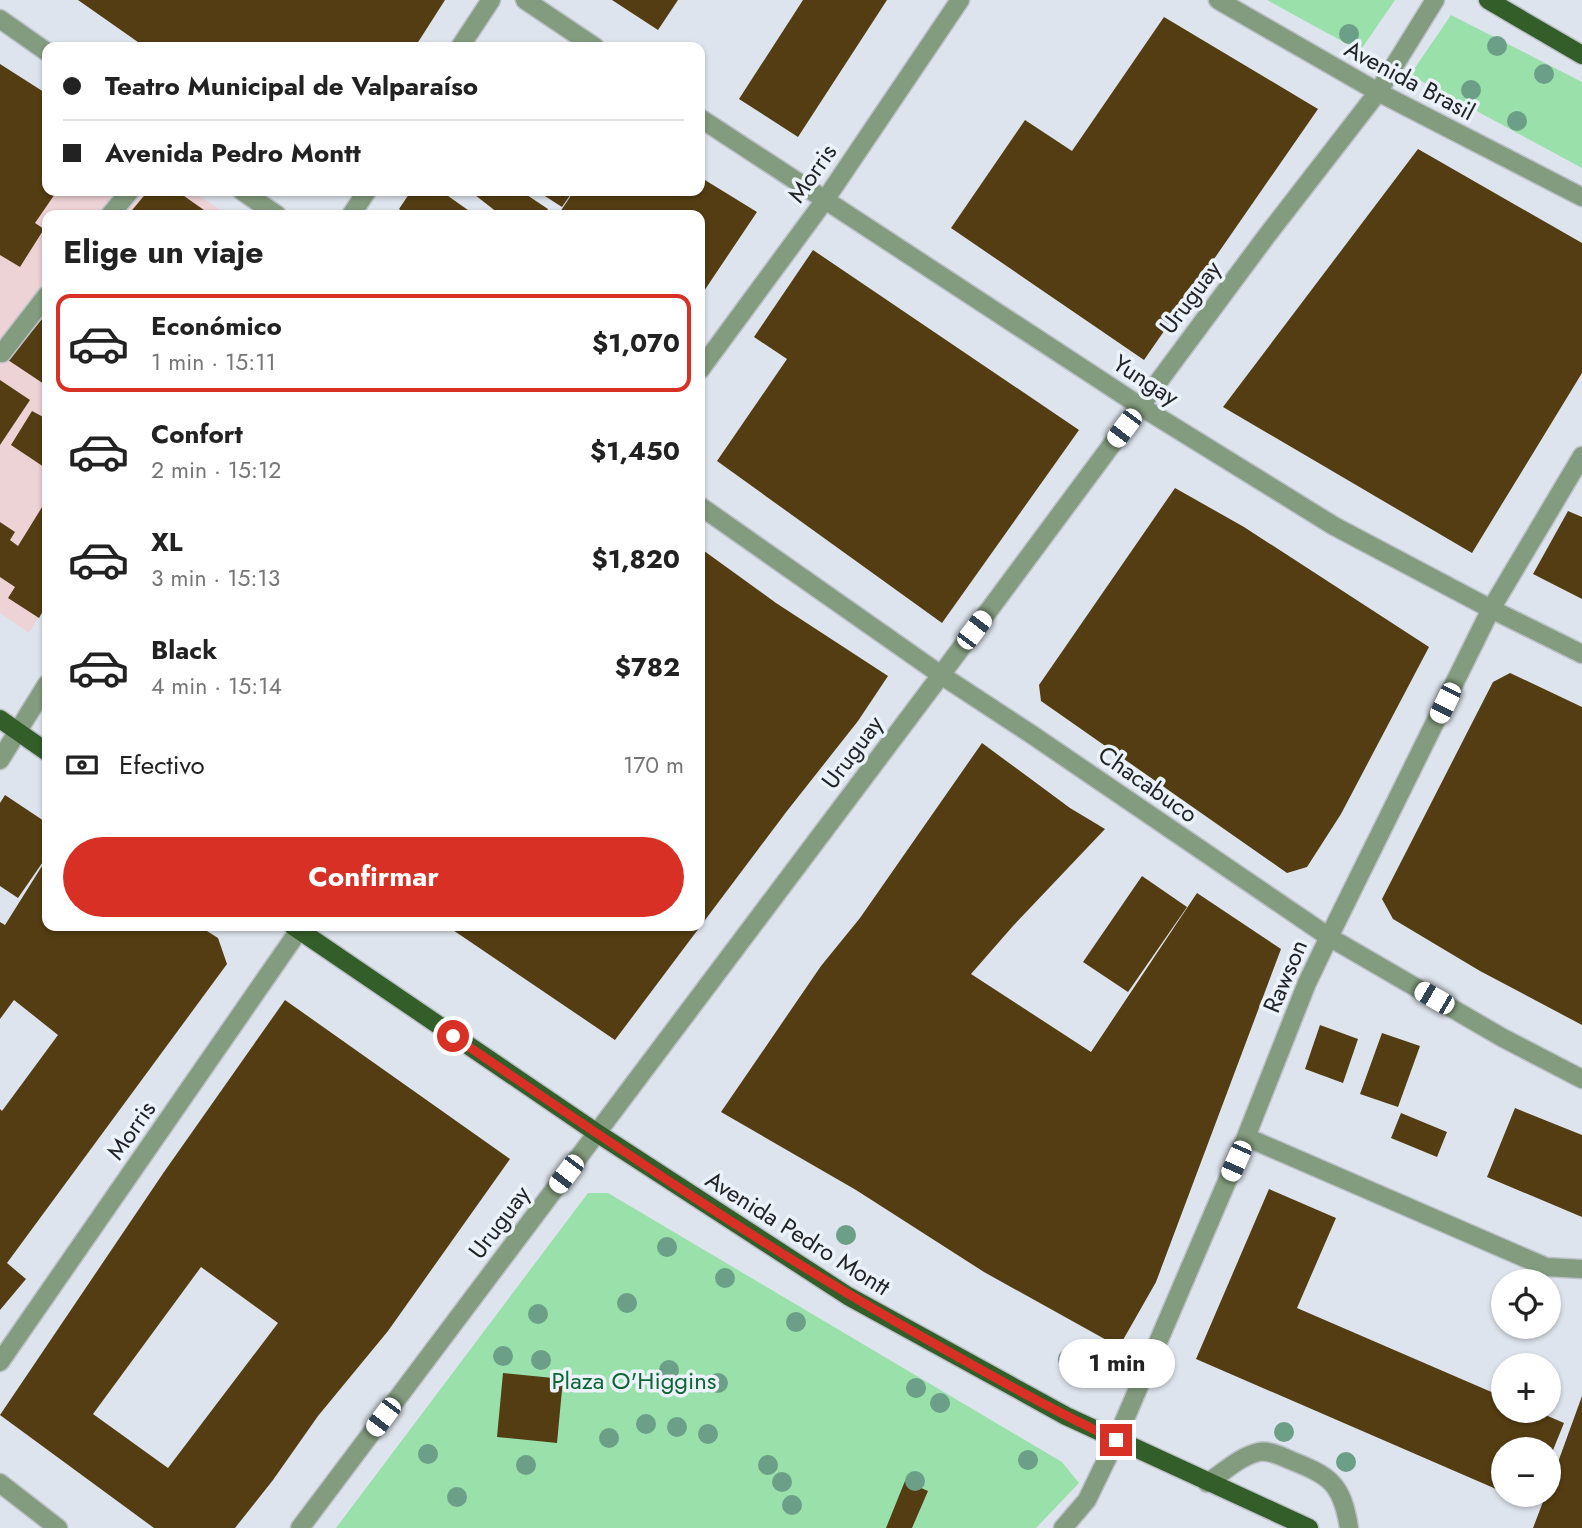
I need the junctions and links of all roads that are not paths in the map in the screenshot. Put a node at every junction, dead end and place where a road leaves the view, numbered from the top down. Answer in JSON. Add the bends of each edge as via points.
{"nodes":[{"id":1,"x":491,"y":0,"type":"edge"},
{"id":2,"x":525,"y":0,"type":"edge"},
{"id":3,"x":960,"y":0,"type":"edge"},
{"id":4,"x":1218,"y":0,"type":"edge"},
{"id":5,"x":1435,"y":0,"type":"edge"},
{"id":6,"x":1488,"y":0,"type":"edge"},
{"id":7,"x":0,"y":19,"type":"edge"},
{"id":8,"x":463,"y":42,"type":"edge"},
{"id":9,"x":588,"y":42,"type":"edge"},
{"id":10,"x":42,"y":48,"type":"edge"},
{"id":11,"x":1582,"y":55,"type":"edge"},
{"id":12,"x":1378,"y":92,"type":"junction"},
{"id":13,"x":705,"y":121,"type":"edge"},
{"id":14,"x":126,"y":196,"type":"edge"},
{"id":15,"x":249,"y":196,"type":"edge"},
{"id":16,"x":1582,"y":197,"type":"edge"},
{"id":17,"x":825,"y":200,"type":"junction"},
{"id":18,"x":114,"y":210,"type":"edge"},
{"id":19,"x":270,"y":210,"type":"edge"},
{"id":20,"x":42,"y":301,"type":"edge"},
{"id":21,"x":2,"y":353,"type":"edge"},
{"id":22,"x":705,"y":363,"type":"edge"},
{"id":23,"x":1140,"y":406,"type":"junction"},
{"id":24,"x":1582,"y":456,"type":"edge"},
{"id":25,"x":705,"y":510,"type":"edge"},
{"id":26,"x":1491,"y":609,"type":"junction"},
{"id":27,"x":1582,"y":654,"type":"edge"},
{"id":28,"x":941,"y":675,"type":"junction"},
{"id":29,"x":42,"y":693,"type":"edge"},
{"id":30,"x":0,"y":719,"type":"edge"},
{"id":31,"x":19,"y":732,"type":"junction"},
{"id":32,"x":42,"y":748,"type":"edge"},
{"id":33,"x":0,"y":760,"type":"edge"},
{"id":34,"x":295,"y":931,"type":"edge"},
{"id":35,"x":304,"y":931,"type":"edge"},
{"id":36,"x":1328,"y":937,"type":"junction"},
{"id":37,"x":1582,"y":1079,"type":"edge"},
{"id":38,"x":597,"y":1133,"type":"junction"},
{"id":39,"x":1246,"y":1138,"type":"junction"},
{"id":40,"x":1582,"y":1269,"type":"edge"},
{"id":41,"x":0,"y":1362,"type":"edge"},
{"id":42,"x":1116,"y":1440,"type":"junction"},
{"id":43,"x":0,"y":1483,"type":"edge"},
{"id":44,"x":1208,"y":1483,"type":"junction"},
{"id":45,"x":58,"y":1528,"type":"edge"},
{"id":46,"x":300,"y":1528,"type":"edge"},
{"id":47,"x":1063,"y":1528,"type":"edge"},
{"id":48,"x":1309,"y":1528,"type":"edge"},
{"id":49,"x":1349,"y":1528,"type":"edge"}],
"edges":[{"from":1,"to":8,"type":"street"},
{"from":2,"to":9,"type":"street"},
{"from":3,"to":17,"type":"street","name":"Morris"},
{"from":4,"to":12,"type":"street","name":"Avenida Brasil"},
{"from":5,"to":12,"type":"street","name":"Uruguay"},
{"from":6,"to":11,"type":"main road"},
{"from":7,"to":10,"type":"street"},
{"from":12,"to":16,"type":"street","name":"Avenida Brasil"},
{"from":12,"to":23,"type":"street","name":"Uruguay"},
{"from":13,"to":17,"type":"street","name":"Yungay"},
{"from":14,"to":18,"type":"street"},
{"from":15,"to":19,"type":"street"},
{"from":17,"to":22,"type":"street","name":"Morris"},
{"from":17,"to":23,"type":"street","name":"Yungay"},
{"from":20,"to":21,"type":"street"},
{"from":23,"to":26,"type":"street","name":"Yungay","via":[[1334,526]]},
{"from":23,"to":28,"type":"street","name":"Uruguay"},
{"from":24,"to":26,"type":"street","name":"Rawson"},
{"from":25,"to":28,"type":"street","name":"Chacabuco"},
{"from":26,"to":27,"type":"street","name":"Yungay"},
{"from":26,"to":36,"type":"street","name":"Rawson"},
{"from":28,"to":36,"type":"street","name":"Chacabuco"},
{"from":28,"to":38,"type":"street","name":"Uruguay"},
{"from":29,"to":31,"type":"street"},
{"from":30,"to":31,"type":"main road"},
{"from":31,"to":32,"type":"main road"},
{"from":31,"to":33,"type":"street"},
{"from":34,"to":41,"type":"street","name":"Morris"},
{"from":35,"to":38,"type":"main road","name":"Avenida Pedro Montt"},
{"from":36,"to":37,"type":"street","name":"Chacabuco"},
{"from":36,"to":39,"type":"street","name":"Rawson"},
{"from":38,"to":42,"type":"main road","name":"Avenida Pedro Montt","via":[[848,1296]]},
{"from":38,"to":46,"type":"street","name":"Uruguay"},
{"from":39,"to":40,"type":"street","via":[[1546,1266]]},
{"from":39,"to":42,"type":"street","name":"Rawson"},
{"from":42,"to":44,"type":"main road","name":"Avenida Pedro Montt"},
{"from":42,"to":47,"type":"street","name":"Rawson","via":[[1087,1500]]},
{"from":43,"to":45,"type":"street"},
{"from":44,"to":48,"type":"main road","name":"Avenida Pedro Montt"},
{"from":44,"to":49,"type":"street","via":[[1260,1451],[1276,1454],[1319,1472],[1334,1485],[1346,1503]]}]}
